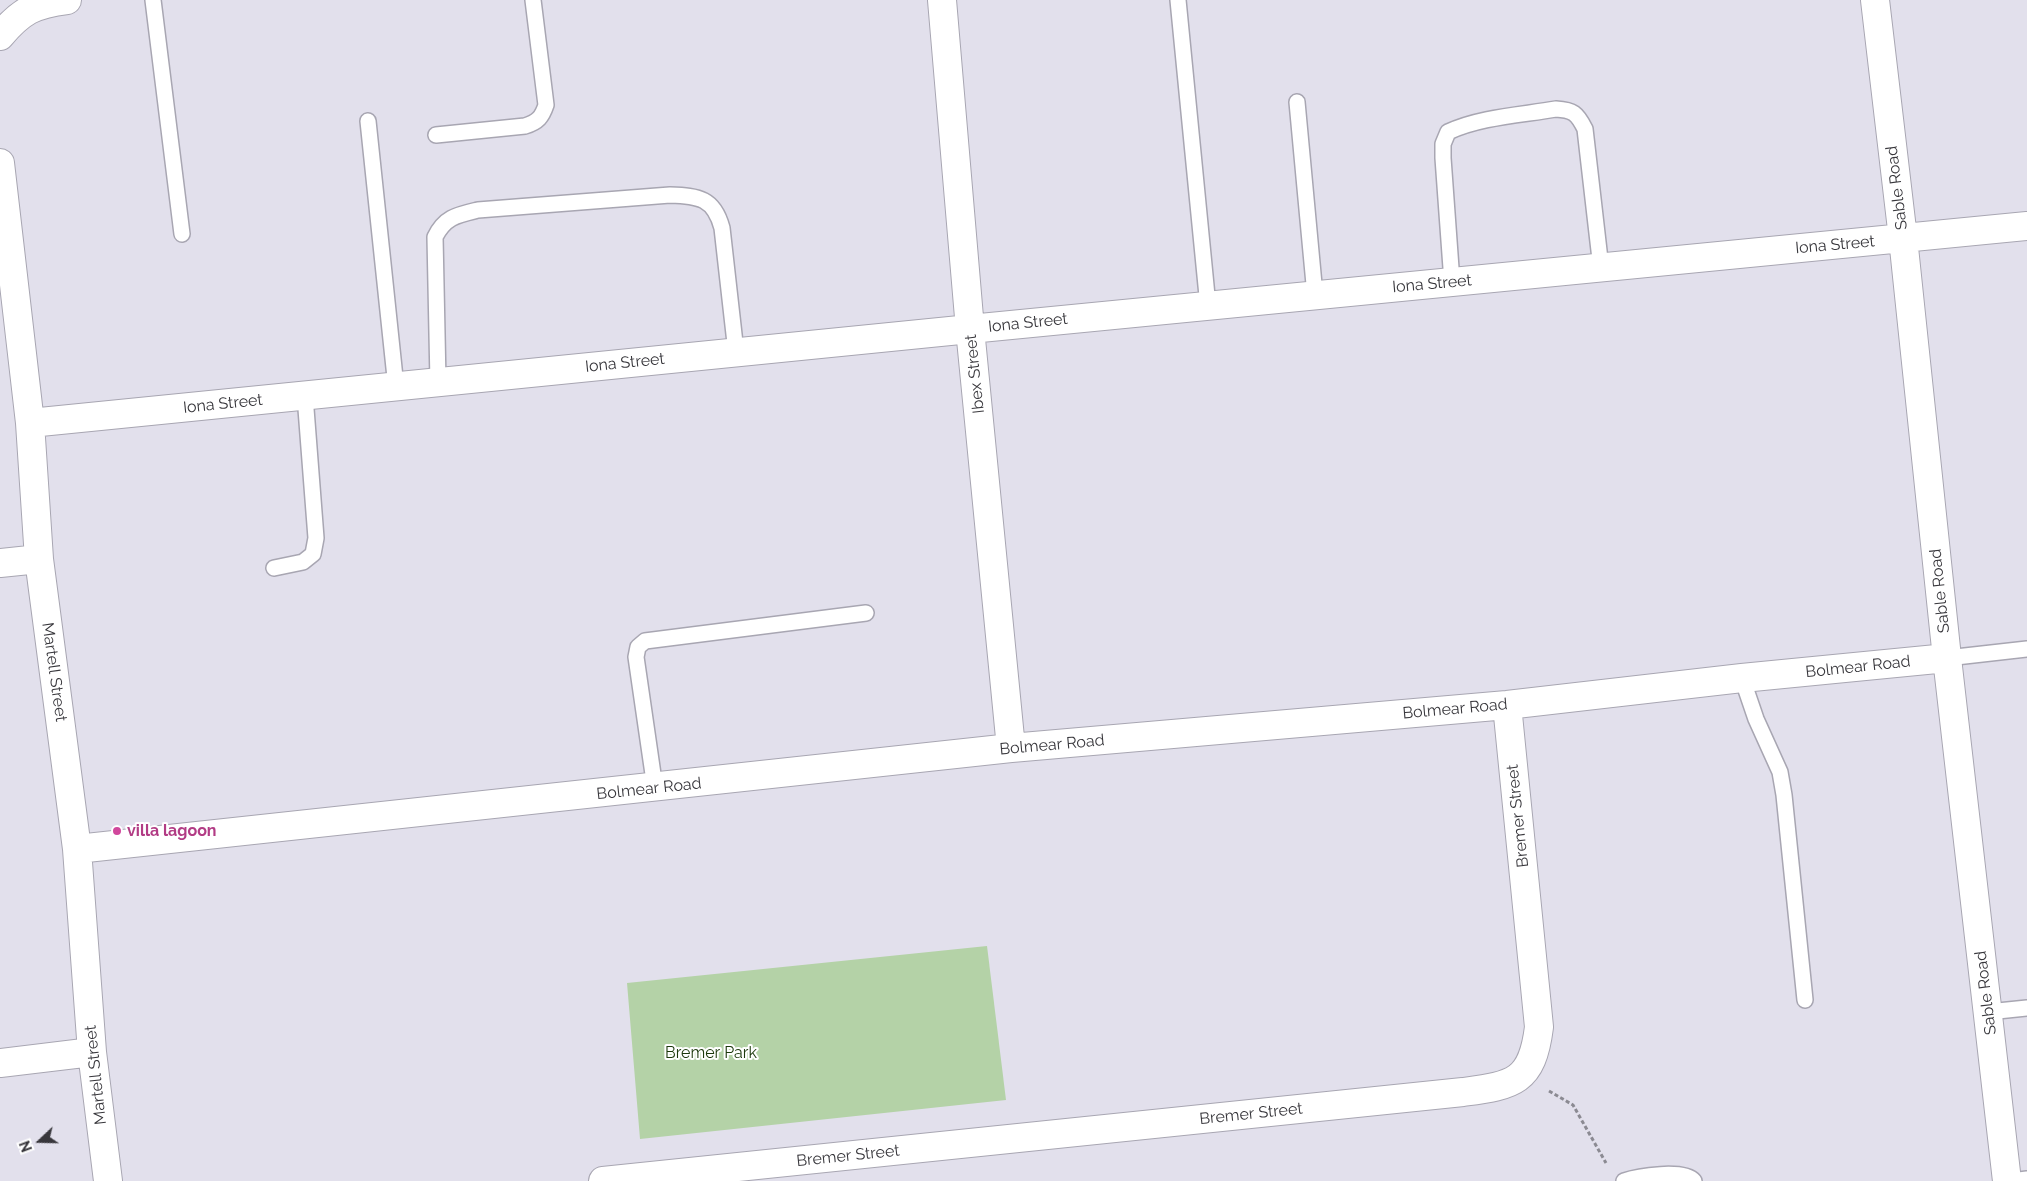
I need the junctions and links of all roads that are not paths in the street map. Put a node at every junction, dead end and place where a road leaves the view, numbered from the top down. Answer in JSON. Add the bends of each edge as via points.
{"nodes":[{"id":1,"x":67,"y":0,"type":"edge"},
{"id":2,"x":153,"y":0,"type":"edge"},
{"id":3,"x":533,"y":0,"type":"edge"},
{"id":4,"x":942,"y":0,"type":"edge"},
{"id":5,"x":1178,"y":0,"type":"edge"},
{"id":6,"x":1875,"y":0,"type":"edge"},
{"id":7,"x":0,"y":36,"type":"edge"},
{"id":8,"x":1296,"y":102,"type":"dead end"},
{"id":9,"x":368,"y":121,"type":"dead end"},
{"id":10,"x":436,"y":135,"type":"dead end"},
{"id":11,"x":0,"y":163,"type":"edge"},
{"id":12,"x":2027,"y":226,"type":"edge"},
{"id":13,"x":182,"y":234,"type":"dead end"},
{"id":14,"x":1903,"y":238,"type":"junction"},
{"id":15,"x":1601,"y":268,"type":"junction"},
{"id":16,"x":1452,"y":282,"type":"junction"},
{"id":17,"x":1315,"y":295,"type":"junction"},
{"id":18,"x":1208,"y":306,"type":"junction"},
{"id":19,"x":970,"y":329,"type":"junction"},
{"id":20,"x":736,"y":352,"type":"junction"},
{"id":21,"x":438,"y":382,"type":"junction"},
{"id":22,"x":396,"y":387,"type":"junction"},
{"id":23,"x":305,"y":396,"type":"junction"},
{"id":24,"x":30,"y":424,"type":"junction"},
{"id":25,"x":38,"y":558,"type":"junction"},
{"id":26,"x":0,"y":563,"type":"edge"},
{"id":27,"x":274,"y":568,"type":"dead end"},
{"id":28,"x":866,"y":614,"type":"dead end"},
{"id":29,"x":2027,"y":649,"type":"edge"},
{"id":30,"x":1947,"y":658,"type":"junction"},
{"id":31,"x":1742,"y":678,"type":"junction"},
{"id":32,"x":1507,"y":705,"type":"junction"},
{"id":33,"x":1011,"y":748,"type":"junction"},
{"id":34,"x":655,"y":788,"type":"junction"},
{"id":35,"x":77,"y":849,"type":"junction"},
{"id":36,"x":1805,"y":1000,"type":"dead end"},
{"id":37,"x":2027,"y":1008,"type":"edge"},
{"id":38,"x":1988,"y":1012,"type":"junction"},
{"id":39,"x":92,"y":1052,"type":"junction"},
{"id":40,"x":0,"y":1063,"type":"edge"},
{"id":41,"x":2027,"y":1179,"type":"edge"},
{"id":42,"x":108,"y":1181,"type":"edge"},
{"id":43,"x":603,"y":1181,"type":"edge"},
{"id":44,"x":1624,"y":1181,"type":"edge"},
{"id":45,"x":1694,"y":1181,"type":"edge"},
{"id":46,"x":2007,"y":1181,"type":"edge"},
{"id":47,"x":2011,"y":1181,"type":"edge"}],
"edges":[{"from":1,"to":7,"type":"street","via":[[33,8],[14,19]]},
{"from":2,"to":13,"type":"lane"},
{"from":3,"to":10,"type":"lane","via":[[546,105],[542,116],[525,126]]},
{"from":4,"to":19,"type":"street","name":"Ibex Street"},
{"from":5,"to":18,"type":"lane"},
{"from":6,"to":14,"type":"street","name":"Sable Road"},
{"from":8,"to":17,"type":"lane"},
{"from":9,"to":22,"type":"lane"},
{"from":11,"to":24,"type":"street","name":"Martell Street"},
{"from":12,"to":14,"type":"street","name":"Iona Street"},
{"from":14,"to":15,"type":"street","name":"Iona Street"},
{"from":14,"to":30,"type":"street","name":"Sable Road"},
{"from":15,"to":16,"type":"street","name":"Iona Street"},
{"from":15,"to":16,"type":"lane","via":[[1585,128],[1579,116],[1569,110],[1556,109],[1476,123],[1448,132],[1443,144],[1443,158]]},
{"from":16,"to":17,"type":"street","name":"Iona Street"},
{"from":17,"to":18,"type":"street","name":"Iona Street"},
{"from":18,"to":19,"type":"street","name":"Iona Street"},
{"from":19,"to":20,"type":"street","name":"Iona Street"},
{"from":19,"to":33,"type":"street","name":"Ibex Street"},
{"from":20,"to":21,"type":"street","name":"Iona Street"},
{"from":20,"to":21,"type":"lane","via":[[722,228],[719,216],[704,200],[692,196],[670,196],[478,210],[450,219],[441,225],[435,237]]},
{"from":21,"to":22,"type":"street","name":"Iona Street"},
{"from":22,"to":23,"type":"street","name":"Iona Street"},
{"from":23,"to":24,"type":"street","name":"Iona Street"},
{"from":23,"to":27,"type":"lane","via":[[316,538],[313,554],[303,562]]},
{"from":24,"to":25,"type":"street","name":"Martell Street"},
{"from":25,"to":26,"type":"street"},
{"from":25,"to":35,"type":"street","name":"Martell Street"},
{"from":28,"to":34,"type":"lane","via":[[645,641],[638,647],[636,657]]},
{"from":29,"to":30,"type":"lane","name":"Bolmear Road"},
{"from":30,"to":31,"type":"street","name":"Bolmear Road"},
{"from":30,"to":38,"type":"street","name":"Sable Road"},
{"from":31,"to":32,"type":"street","name":"Bolmear Road"},
{"from":31,"to":36,"type":"lane","via":[[1780,772]]},
{"from":32,"to":33,"type":"street","name":"Bolmear Road"},
{"from":32,"to":43,"type":"street","name":"Bremer Street","via":[[1540,1027],[1536,1050],[1523,1075],[1500,1087],[1463,1092]]},
{"from":33,"to":34,"type":"street","name":"Bolmear Road"},
{"from":34,"to":35,"type":"street","name":"Bolmear Road"},
{"from":35,"to":39,"type":"street","name":"Martell Street"},
{"from":37,"to":38,"type":"lane"},
{"from":38,"to":46,"type":"street","name":"Sable Road"},
{"from":39,"to":40,"type":"street"},
{"from":39,"to":42,"type":"street","name":"Martell Street"},
{"from":41,"to":47,"type":"lane"},
{"from":44,"to":45,"type":"lane","via":[[1671,1175],[1683,1175]]}]}
